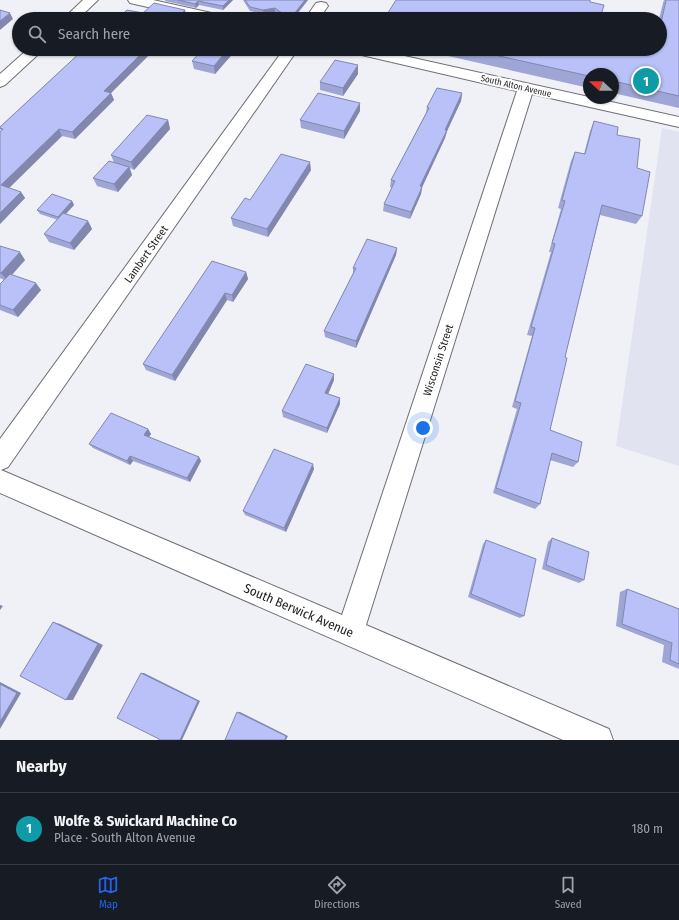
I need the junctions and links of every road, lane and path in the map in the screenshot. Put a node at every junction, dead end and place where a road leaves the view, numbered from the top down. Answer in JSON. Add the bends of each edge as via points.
{"nodes":[{"id":1,"x":91,"y":0,"type":"edge"},
{"id":2,"x":135,"y":0,"type":"edge"},
{"id":3,"x":321,"y":6,"type":"dead end"},
{"id":4,"x":78,"y":12,"type":"edge"},
{"id":5,"x":189,"y":12,"type":"edge"},
{"id":6,"x":317,"y":12,"type":"edge"},
{"id":7,"x":28,"y":56,"type":"edge"},
{"id":8,"x":286,"y":56,"type":"edge"},
{"id":9,"x":384,"y":56,"type":"edge"},
{"id":10,"x":0,"y":82,"type":"edge"},
{"id":11,"x":526,"y":88,"type":"junction"},
{"id":12,"x":679,"y":122,"type":"edge"},
{"id":13,"x":0,"y":459,"type":"edge"},
{"id":14,"x":0,"y":481,"type":"edge"},
{"id":15,"x":350,"y":632,"type":"junction"},
{"id":16,"x":598,"y":740,"type":"edge"}],
"edges":[{"from":1,"to":4,"type":"street"},
{"from":2,"to":5,"type":"street"},
{"from":3,"to":6,"type":"street"},
{"from":7,"to":10,"type":"street"},
{"from":8,"to":13,"type":"street","name":"Lambert Street"},
{"from":9,"to":11,"type":"street","name":"South Alton Avenue"},
{"from":11,"to":12,"type":"street","name":"South Alton Avenue"},
{"from":11,"to":15,"type":"street","name":"Wisconsin Street"},
{"from":14,"to":15,"type":"street","name":"South Berwick Avenue"},
{"from":15,"to":16,"type":"street","name":"South Berwick Avenue"}]}
